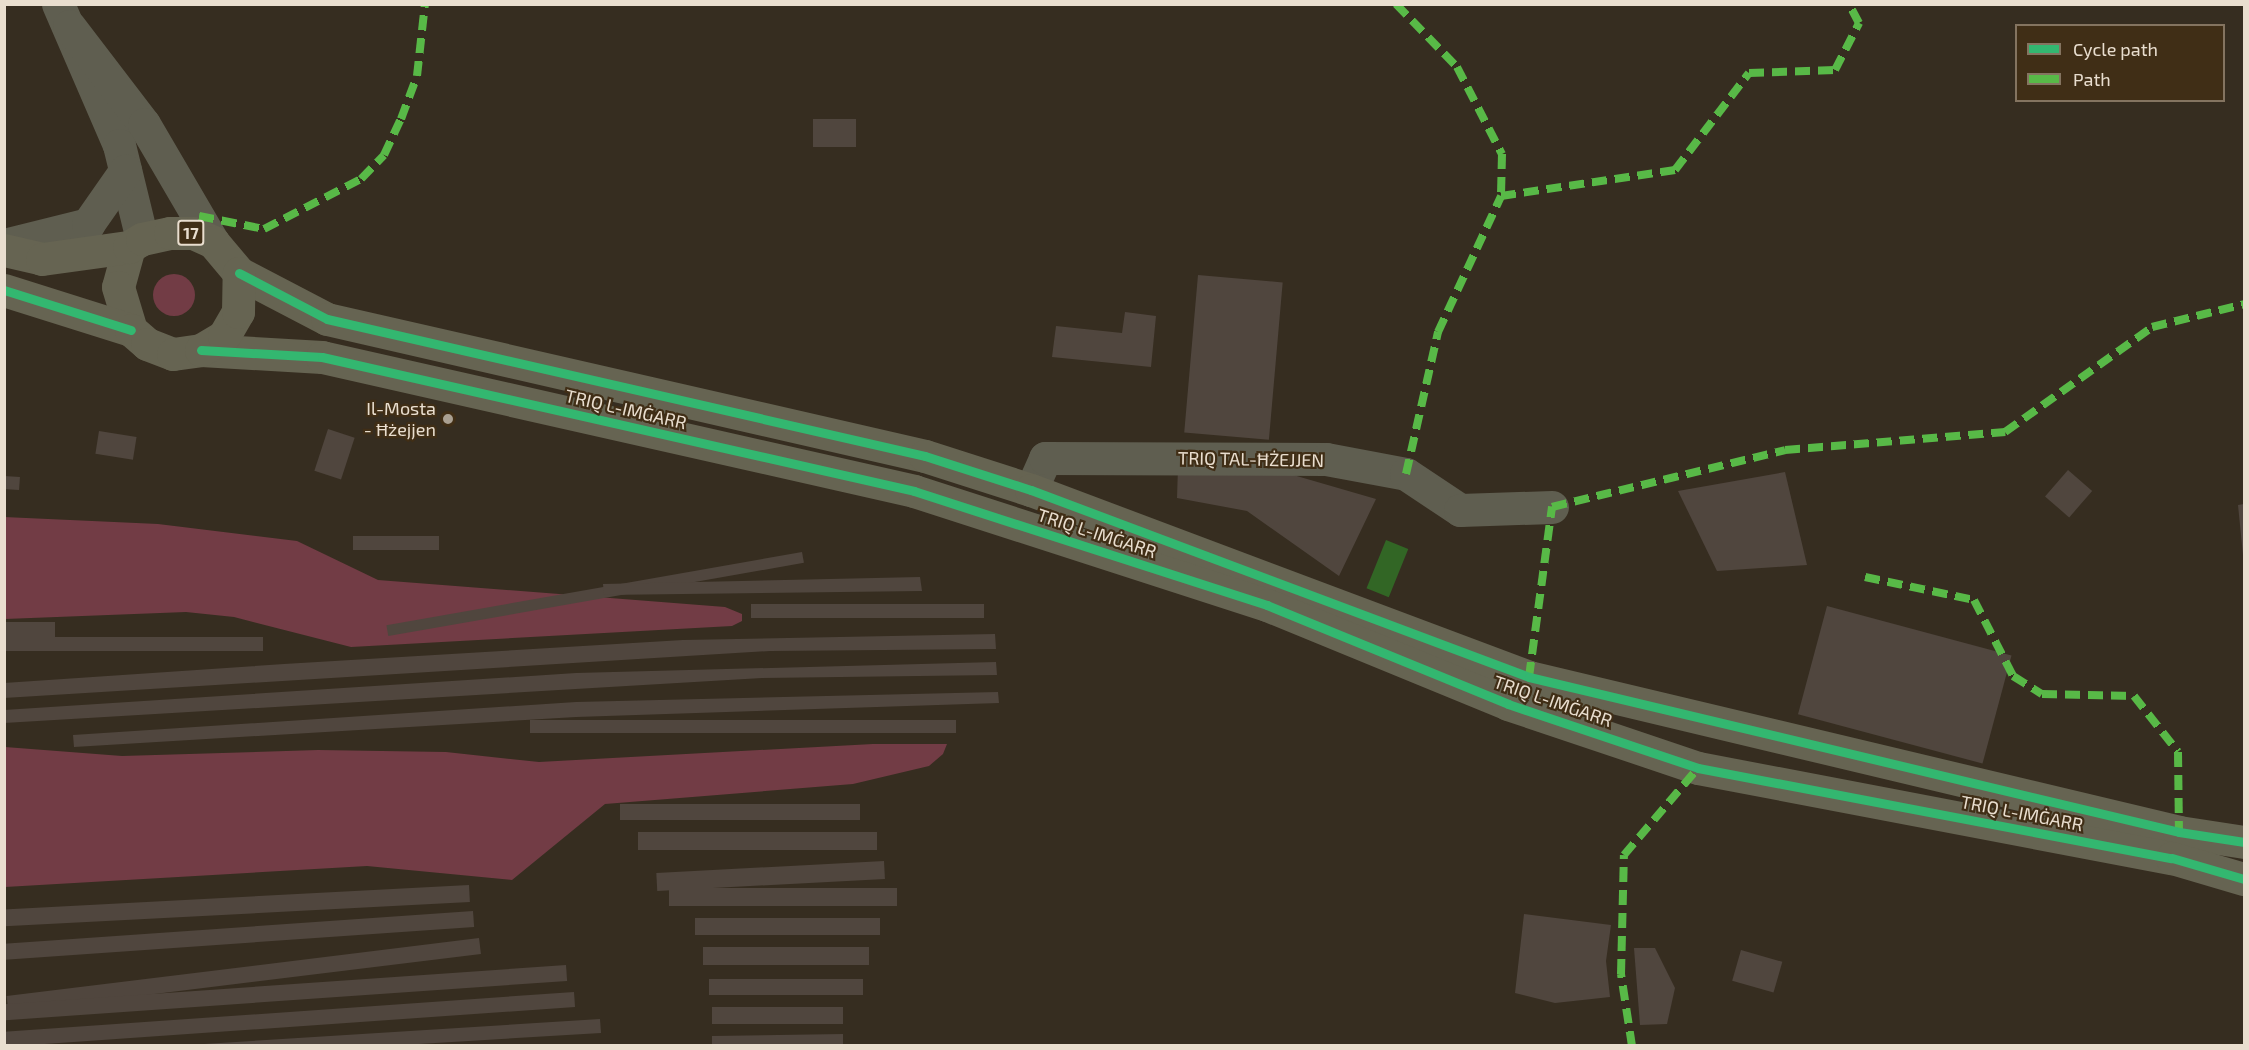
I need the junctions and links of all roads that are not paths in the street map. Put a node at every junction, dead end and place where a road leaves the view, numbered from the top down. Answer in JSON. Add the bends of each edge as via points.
{"nodes":[{"id":1,"x":63,"y":15,"type":"edge"},
{"id":2,"x":125,"y":171,"type":"junction"},
{"id":3,"x":213,"y":242,"type":"junction"},
{"id":4,"x":135,"y":243,"type":"junction"},
{"id":5,"x":4,"y":245,"type":"edge"},
{"id":6,"x":4,"y":250,"type":"edge"},
{"id":7,"x":239,"y":273,"type":"junction"},
{"id":8,"x":4,"y":290,"type":"edge"},
{"id":9,"x":131,"y":330,"type":"junction"},
{"id":10,"x":201,"y":351,"type":"junction"},
{"id":11,"x":1031,"y":490,"type":"junction"},
{"id":12,"x":1552,"y":507,"type":"dead end"},
{"id":13,"x":2244,"y":842,"type":"edge"},
{"id":14,"x":2244,"y":879,"type":"edge"}],
"edges":[{"from":1,"to":2,"type":"street","via":[[119,145]]},
{"from":1,"to":3,"type":"street","via":[[144,124]]},
{"from":2,"to":4,"type":"street"},
{"from":2,"to":5,"type":"street","via":[[88,224]]},
{"from":3,"to":4,"type":"main road","number":"17","via":[[193,233]]},
{"from":3,"to":7,"type":"main road","name":"TRIQ L-IMĠARR","number":"17"},
{"from":4,"to":6,"type":"main road","number":"17","via":[[42,259]]},
{"from":4,"to":9,"type":"main road","via":[[118,288]]},
{"from":7,"to":10,"type":"main road","via":[[238,312],[224,336]]},
{"from":7,"to":11,"type":"main road","name":"TRIQ L-IMĠARR","number":"17","via":[[327,319],[924,456]]},
{"from":8,"to":9,"type":"main road","name":"TRIQ L-IMĠARR"},
{"from":9,"to":10,"type":"main road","name":"TRIQ L-IMĠARR","via":[[147,344],[173,354]]},
{"from":10,"to":14,"type":"main road","name":"TRIQ L-IMĠARR","via":[[322,357],[914,490],[1267,605],[1508,704],[1698,768],[2172,858]]},
{"from":11,"to":12,"type":"street","name":"TRIQ TAL-ĦŻEJJEN","via":[[1046,458],[1326,459],[1406,474],[1460,510]]},
{"from":11,"to":13,"type":"main road","name":"TRIQ L-IMĠARR","number":"17","via":[[1529,677],[2180,832]]}]}
